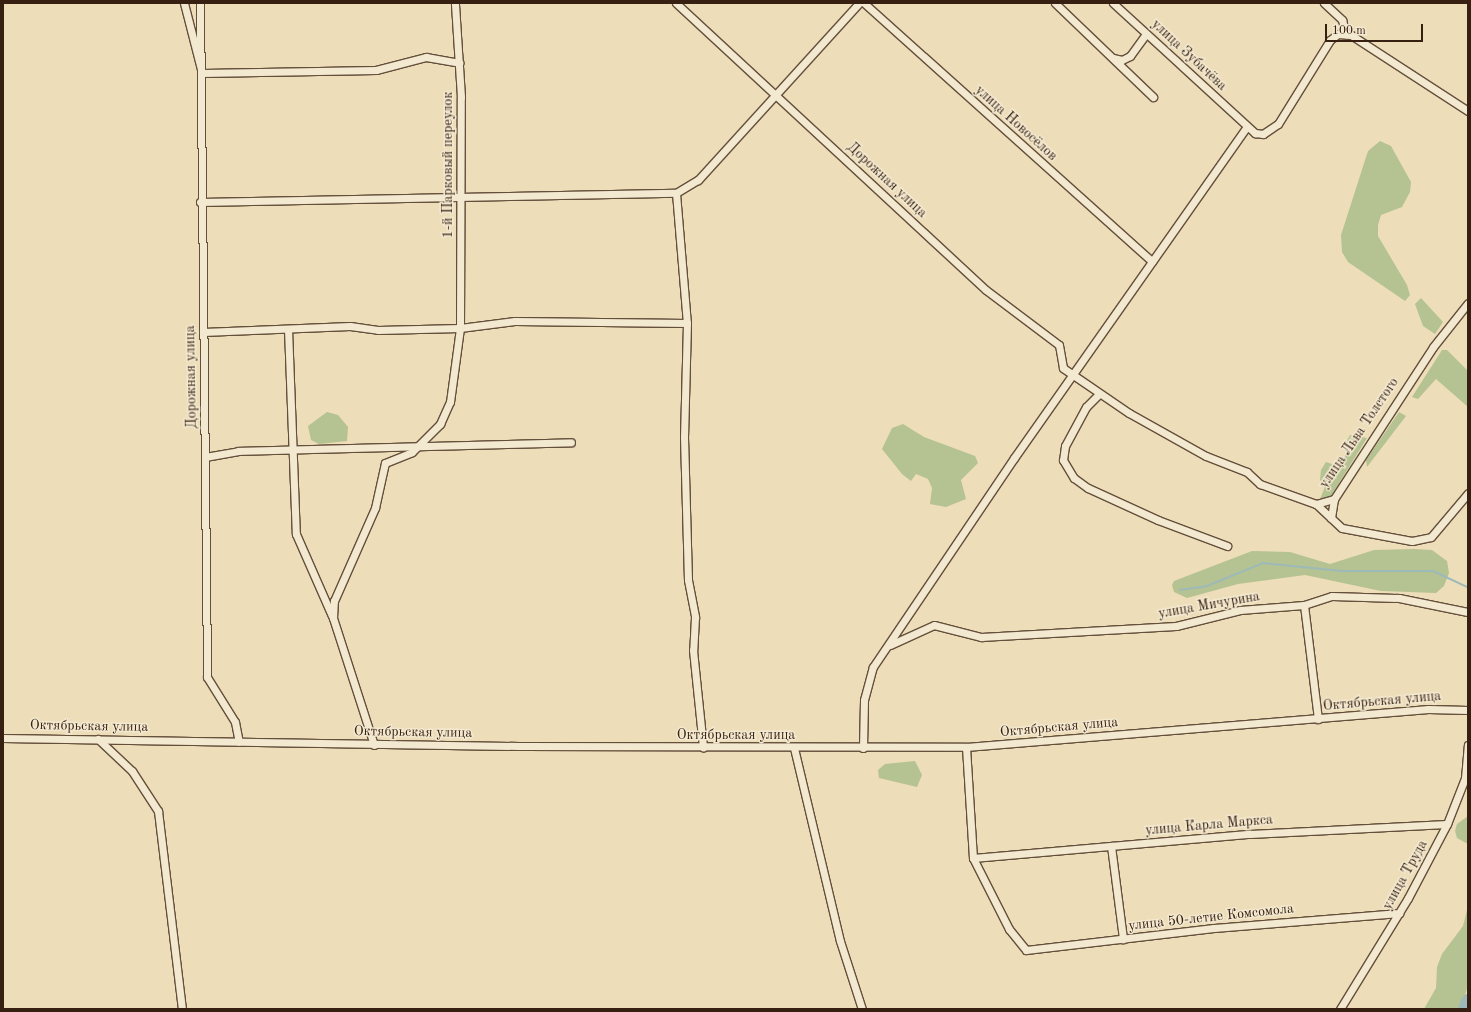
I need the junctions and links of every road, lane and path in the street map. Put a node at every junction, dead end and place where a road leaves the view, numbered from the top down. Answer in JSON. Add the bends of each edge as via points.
{"nodes":[{"id":1,"x":184,"y":3,"type":"edge"},
{"id":2,"x":200,"y":3,"type":"edge"},
{"id":3,"x":455,"y":3,"type":"edge"},
{"id":4,"x":676,"y":3,"type":"edge"},
{"id":5,"x":859,"y":3,"type":"edge"},
{"id":6,"x":864,"y":3,"type":"edge"},
{"id":7,"x":1055,"y":3,"type":"edge"},
{"id":8,"x":1113,"y":3,"type":"edge"},
{"id":9,"x":1324,"y":3,"type":"edge"},
{"id":10,"x":1146,"y":34,"type":"junction"},
{"id":11,"x":1346,"y":34,"type":"junction"},
{"id":12,"x":1113,"y":58,"type":"junction"},
{"id":13,"x":459,"y":63,"type":"junction"},
{"id":14,"x":202,"y":74,"type":"junction"},
{"id":15,"x":775,"y":95,"type":"junction"},
{"id":16,"x":1153,"y":97,"type":"dead end"},
{"id":17,"x":1468,"y":110,"type":"edge"},
{"id":18,"x":1247,"y":127,"type":"junction"},
{"id":19,"x":676,"y":193,"type":"junction"},
{"id":20,"x":462,"y":196,"type":"junction"},
{"id":21,"x":200,"y":202,"type":"junction"},
{"id":22,"x":1152,"y":261,"type":"junction"},
{"id":23,"x":1468,"y":303,"type":"edge"},
{"id":24,"x":687,"y":323,"type":"junction"},
{"id":25,"x":460,"y":328,"type":"junction"},
{"id":26,"x":288,"y":329,"type":"junction"},
{"id":27,"x":203,"y":332,"type":"junction"},
{"id":28,"x":1073,"y":376,"type":"junction"},
{"id":29,"x":1099,"y":394,"type":"junction"},
{"id":30,"x":571,"y":442,"type":"dead end"},
{"id":31,"x":417,"y":448,"type":"junction"},
{"id":32,"x":293,"y":450,"type":"junction"},
{"id":33,"x":205,"y":457,"type":"junction"},
{"id":34,"x":1468,"y":493,"type":"edge"},
{"id":35,"x":1334,"y":499,"type":"junction"},
{"id":36,"x":1316,"y":504,"type":"junction"},
{"id":37,"x":1331,"y":518,"type":"junction"},
{"id":38,"x":1227,"y":546,"type":"dead end"},
{"id":39,"x":1304,"y":605,"type":"junction"},
{"id":40,"x":1468,"y":612,"type":"edge"},
{"id":41,"x":333,"y":618,"type":"junction"},
{"id":42,"x":886,"y":647,"type":"junction"},
{"id":43,"x":1468,"y":710,"type":"edge"},
{"id":44,"x":1318,"y":719,"type":"junction"},
{"id":45,"x":3,"y":738,"type":"edge"},
{"id":46,"x":98,"y":739,"type":"junction"},
{"id":47,"x":238,"y":742,"type":"junction"},
{"id":48,"x":374,"y":745,"type":"junction"},
{"id":49,"x":1468,"y":745,"type":"edge"},
{"id":50,"x":703,"y":747,"type":"junction"},
{"id":51,"x":794,"y":748,"type":"junction"},
{"id":52,"x":863,"y":748,"type":"junction"},
{"id":53,"x":966,"y":748,"type":"junction"},
{"id":54,"x":1447,"y":824,"type":"junction"},
{"id":55,"x":1112,"y":846,"type":"junction"},
{"id":56,"x":973,"y":858,"type":"junction"},
{"id":57,"x":1399,"y":913,"type":"junction"},
{"id":58,"x":1123,"y":939,"type":"junction"},
{"id":59,"x":182,"y":1009,"type":"edge"},
{"id":60,"x":862,"y":1009,"type":"edge"},
{"id":61,"x":1340,"y":1009,"type":"edge"}],
"edges":[{"from":1,"to":14,"type":"street"},
{"from":2,"to":14,"type":"street","name":"Дорожная улица"},
{"from":3,"to":13,"type":"street","name":"1-й Парковый переулок"},
{"from":4,"to":15,"type":"street","name":"Дорожная улица"},
{"from":5,"to":15,"type":"street"},
{"from":6,"to":22,"type":"street","name":"улица Новосёлов"},
{"from":7,"to":12,"type":"street"},
{"from":8,"to":10,"type":"street","name":"улица Зубачёва"},
{"from":9,"to":11,"type":"street","via":[[1342,20]]},
{"from":10,"to":12,"type":"street","via":[[1130,56],[1122,60]]},
{"from":10,"to":18,"type":"street","name":"улица Зубачёва"},
{"from":11,"to":17,"type":"street"},
{"from":11,"to":18,"type":"street","via":[[1338,34],[1330,40],[1278,124],[1263,134],[1255,133]]},
{"from":12,"to":16,"type":"street"},
{"from":13,"to":14,"type":"street","via":[[426,57],[376,70]]},
{"from":13,"to":20,"type":"street","name":"1-й Парковый переулок"},
{"from":14,"to":21,"type":"street","name":"Дорожная улица"},
{"from":15,"to":19,"type":"street","via":[[698,180]]},
{"from":15,"to":28,"type":"street","name":"Дорожная улица","via":[[986,290],[1059,345],[1064,357],[1063,368]]},
{"from":18,"to":22,"type":"street"},
{"from":19,"to":20,"type":"street"},
{"from":19,"to":24,"type":"street"},
{"from":20,"to":21,"type":"street"},
{"from":20,"to":25,"type":"street","name":"1-й Парковый переулок"},
{"from":21,"to":27,"type":"street","name":"Дорожная улица"},
{"from":22,"to":28,"type":"street"},
{"from":23,"to":35,"type":"street","name":"улица Льва Толстого","via":[[1429,353]]},
{"from":24,"to":25,"type":"street","via":[[515,321]]},
{"from":24,"to":50,"type":"street","via":[[684,437],[688,580],[695,617],[693,650]]},
{"from":25,"to":26,"type":"street"},
{"from":25,"to":31,"type":"street","name":"1-й Парковый переулок","via":[[450,402],[440,424]]},
{"from":26,"to":27,"type":"street"},
{"from":26,"to":32,"type":"street"},
{"from":27,"to":33,"type":"street","name":"Дорожная улица"},
{"from":28,"to":29,"type":"street","name":"улица Льва Толстого"},
{"from":28,"to":42,"type":"street"},
{"from":29,"to":36,"type":"street","name":"улица Льва Толстого","via":[[1206,456],[1247,472],[1260,484]]},
{"from":29,"to":38,"type":"street","via":[[1086,407],[1065,446],[1063,460],[1074,478],[1088,488],[1158,520]]},
{"from":30,"to":31,"type":"street"},
{"from":31,"to":32,"type":"street"},
{"from":31,"to":41,"type":"street","via":[[385,463],[375,508],[338,585]]},
{"from":32,"to":33,"type":"street","via":[[238,451]]},
{"from":32,"to":41,"type":"street","via":[[296,534]]},
{"from":33,"to":47,"type":"street","name":"Дорожная улица","via":[[207,677],[235,722]]},
{"from":34,"to":37,"type":"street","via":[[1431,537],[1412,541],[1355,533],[1342,528]]},
{"from":35,"to":36,"type":"street","name":"улица Льва Толстого"},
{"from":35,"to":37,"type":"street"},
{"from":36,"to":37,"type":"street"},
{"from":39,"to":40,"type":"street","name":"улица Мичурина","via":[[1332,596],[1399,598]]},
{"from":39,"to":42,"type":"street","name":"улица Мичурина","via":[[1240,610],[1176,626],[981,637],[934,625],[901,637]]},
{"from":39,"to":44,"type":"street"},
{"from":41,"to":48,"type":"street"},
{"from":42,"to":52,"type":"street","via":[[866,686]]},
{"from":43,"to":44,"type":"street","name":"Октябрьская улица","via":[[1428,709]]},
{"from":44,"to":53,"type":"street","name":"Октябрьская улица"},
{"from":45,"to":46,"type":"street","name":"Октябрьская улица"},
{"from":46,"to":47,"type":"street","name":"Октябрьская улица"},
{"from":46,"to":59,"type":"street","via":[[132,771],[158,811]]},
{"from":47,"to":48,"type":"street","name":"Октябрьская улица"},
{"from":48,"to":50,"type":"street","name":"Октябрьская улица"},
{"from":49,"to":54,"type":"street","name":"улица Труда","via":[[1465,778]]},
{"from":50,"to":51,"type":"street","name":"Октябрьская улица"},
{"from":51,"to":52,"type":"street","name":"Октябрьская улица"},
{"from":51,"to":60,"type":"street","via":[[840,941]]},
{"from":52,"to":53,"type":"street","name":"Октябрьская улица"},
{"from":53,"to":56,"type":"street"},
{"from":54,"to":55,"type":"street","name":"улица Карла Маркса"},
{"from":54,"to":57,"type":"street","name":"улица Труда"},
{"from":55,"to":56,"type":"street","name":"улица Карла Маркса"},
{"from":55,"to":58,"type":"street"},
{"from":56,"to":58,"type":"street","name":"улица 50-летие Комсомола","via":[[1009,929],[1026,950]]},
{"from":57,"to":58,"type":"street","name":"улица 50-летие Комсомола"},
{"from":57,"to":61,"type":"street","name":"улица Труда"}]}
